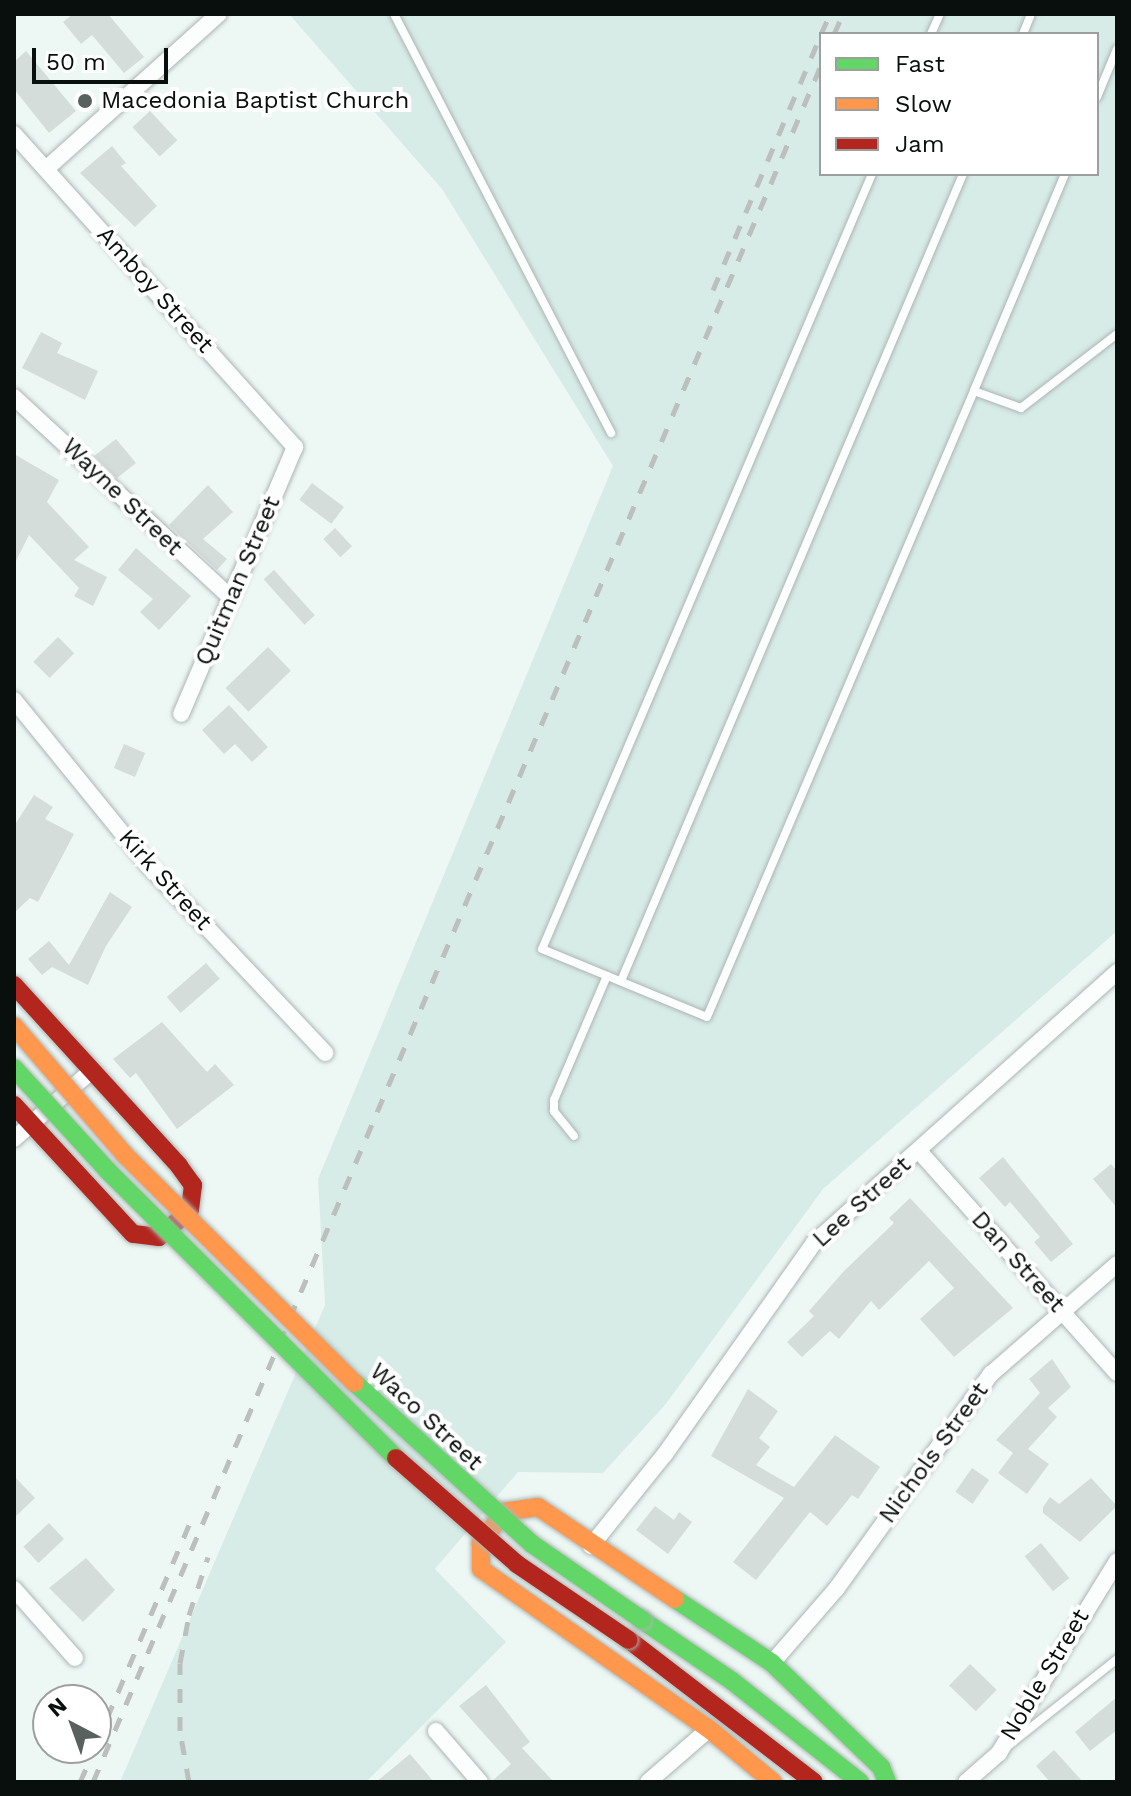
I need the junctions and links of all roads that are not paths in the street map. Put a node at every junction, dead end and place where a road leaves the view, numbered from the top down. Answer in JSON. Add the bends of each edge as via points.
{"nodes":[{"id":1,"x":219,"y":14,"type":"edge"},
{"id":2,"x":394,"y":14,"type":"edge"},
{"id":3,"x":1117,"y":49,"type":"edge"},
{"id":4,"x":1099,"y":92,"type":"edge"},
{"id":5,"x":14,"y":134,"type":"edge"},
{"id":6,"x":46,"y":169,"type":"junction"},
{"id":7,"x":871,"y":176,"type":"edge"},
{"id":8,"x":962,"y":176,"type":"edge"},
{"id":9,"x":1064,"y":176,"type":"edge"},
{"id":10,"x":1117,"y":334,"type":"edge"},
{"id":11,"x":974,"y":391,"type":"junction"},
{"id":12,"x":14,"y":397,"type":"edge"},
{"id":13,"x":611,"y":433,"type":"dead end"},
{"id":14,"x":295,"y":447,"type":"joint"},
{"id":15,"x":230,"y":597,"type":"junction"},
{"id":16,"x":14,"y":700,"type":"edge"},
{"id":17,"x":181,"y":714,"type":"dead end"},
{"id":18,"x":607,"y":976,"type":"junction"},
{"id":19,"x":1115,"y":978,"type":"edge"},
{"id":20,"x":621,"y":981,"type":"junction"},
{"id":21,"x":14,"y":985,"type":"edge"},
{"id":22,"x":14,"y":1026,"type":"edge"},
{"id":23,"x":325,"y":1053,"type":"dead end"},
{"id":24,"x":14,"y":1068,"type":"edge"},
{"id":25,"x":91,"y":1071,"type":"junction"},
{"id":26,"x":14,"y":1105,"type":"edge"},
{"id":27,"x":31,"y":1124,"type":"junction"},
{"id":28,"x":574,"y":1136,"type":"dead end"},
{"id":29,"x":14,"y":1139,"type":"edge"},
{"id":30,"x":919,"y":1151,"type":"junction"},
{"id":31,"x":1117,"y":1264,"type":"edge"},
{"id":32,"x":1063,"y":1312,"type":"junction"},
{"id":33,"x":1117,"y":1373,"type":"edge"},
{"id":34,"x":591,"y":1546,"type":"junction"},
{"id":35,"x":1117,"y":1561,"type":"edge"},
{"id":36,"x":14,"y":1589,"type":"edge"},
{"id":37,"x":75,"y":1658,"type":"dead end"},
{"id":38,"x":1117,"y":1659,"type":"edge"},
{"id":39,"x":772,"y":1663,"type":"junction"},
{"id":40,"x":709,"y":1729,"type":"junction"},
{"id":41,"x":436,"y":1731,"type":"dead end"},
{"id":42,"x":999,"y":1753,"type":"junction"},
{"id":43,"x":480,"y":1782,"type":"edge"},
{"id":44,"x":648,"y":1782,"type":"edge"},
{"id":45,"x":773,"y":1782,"type":"edge"},
{"id":46,"x":814,"y":1782,"type":"edge"},
{"id":47,"x":860,"y":1782,"type":"edge"},
{"id":48,"x":887,"y":1782,"type":"edge"},
{"id":49,"x":966,"y":1782,"type":"edge"}],
"edges":[{"from":1,"to":6,"type":"street"},
{"from":2,"to":13,"type":"lane"},
{"from":3,"to":4,"type":"lane"},
{"from":5,"to":6,"type":"street","name":"Amboy Street"},
{"from":6,"to":14,"type":"street","name":"Amboy Street"},
{"from":7,"to":18,"type":"lane","via":[[542,949]]},
{"from":8,"to":20,"type":"lane"},
{"from":9,"to":11,"type":"lane"},
{"from":10,"to":11,"type":"lane","via":[[1021,408]]},
{"from":11,"to":20,"type":"lane","via":[[707,1017]]},
{"from":12,"to":15,"type":"street","name":"Wayne Street"},
{"from":14,"to":15,"type":"street","name":"Quitman Street"},
{"from":15,"to":17,"type":"street","name":"Quitman Street"},
{"from":16,"to":23,"type":"street","name":"Kirk Street","via":[[149,866]]},
{"from":18,"to":20,"type":"lane"},
{"from":18,"to":28,"type":"lane","via":[[554,1100],[554,1111]]},
{"from":19,"to":30,"type":"street","name":"Lee Street"},
{"from":21,"to":25,"type":"main road"},
{"from":22,"to":47,"type":"main road","name":"Waco Street","bridge":true,"via":[[124,1154],[420,1447],[532,1544],[732,1681]]},
{"from":24,"to":46,"type":"main road","name":"Waco Street","bridge":true,"via":[[107,1170],[403,1465],[517,1564],[629,1640]]},
{"from":25,"to":27,"type":"street"},
{"from":25,"to":27,"type":"main road","via":[[193,1185],[190,1210],[159,1237],[133,1234]]},
{"from":26,"to":27,"type":"main road"},
{"from":27,"to":29,"type":"street"},
{"from":30,"to":32,"type":"street","name":"Dan Street"},
{"from":30,"to":34,"type":"street","name":"Lee Street","via":[[814,1243],[665,1454]]},
{"from":31,"to":32,"type":"street","name":"Nichols Street"},
{"from":32,"to":33,"type":"street","name":"Dan Street"},
{"from":32,"to":39,"type":"street","name":"Nichols Street","via":[[991,1374],[837,1588]]},
{"from":34,"to":39,"type":"main road"},
{"from":34,"to":40,"type":"main road","via":[[538,1507],[504,1512],[481,1543],[481,1569]]},
{"from":35,"to":42,"type":"street","name":"Noble Street"},
{"from":36,"to":37,"type":"street"},
{"from":38,"to":42,"type":"lane"},
{"from":39,"to":48,"type":"main road","via":[[881,1767]]},
{"from":40,"to":44,"type":"street"},
{"from":40,"to":45,"type":"main road"},
{"from":41,"to":43,"type":"street"},
{"from":42,"to":49,"type":"street","name":"Noble Street"}]}
